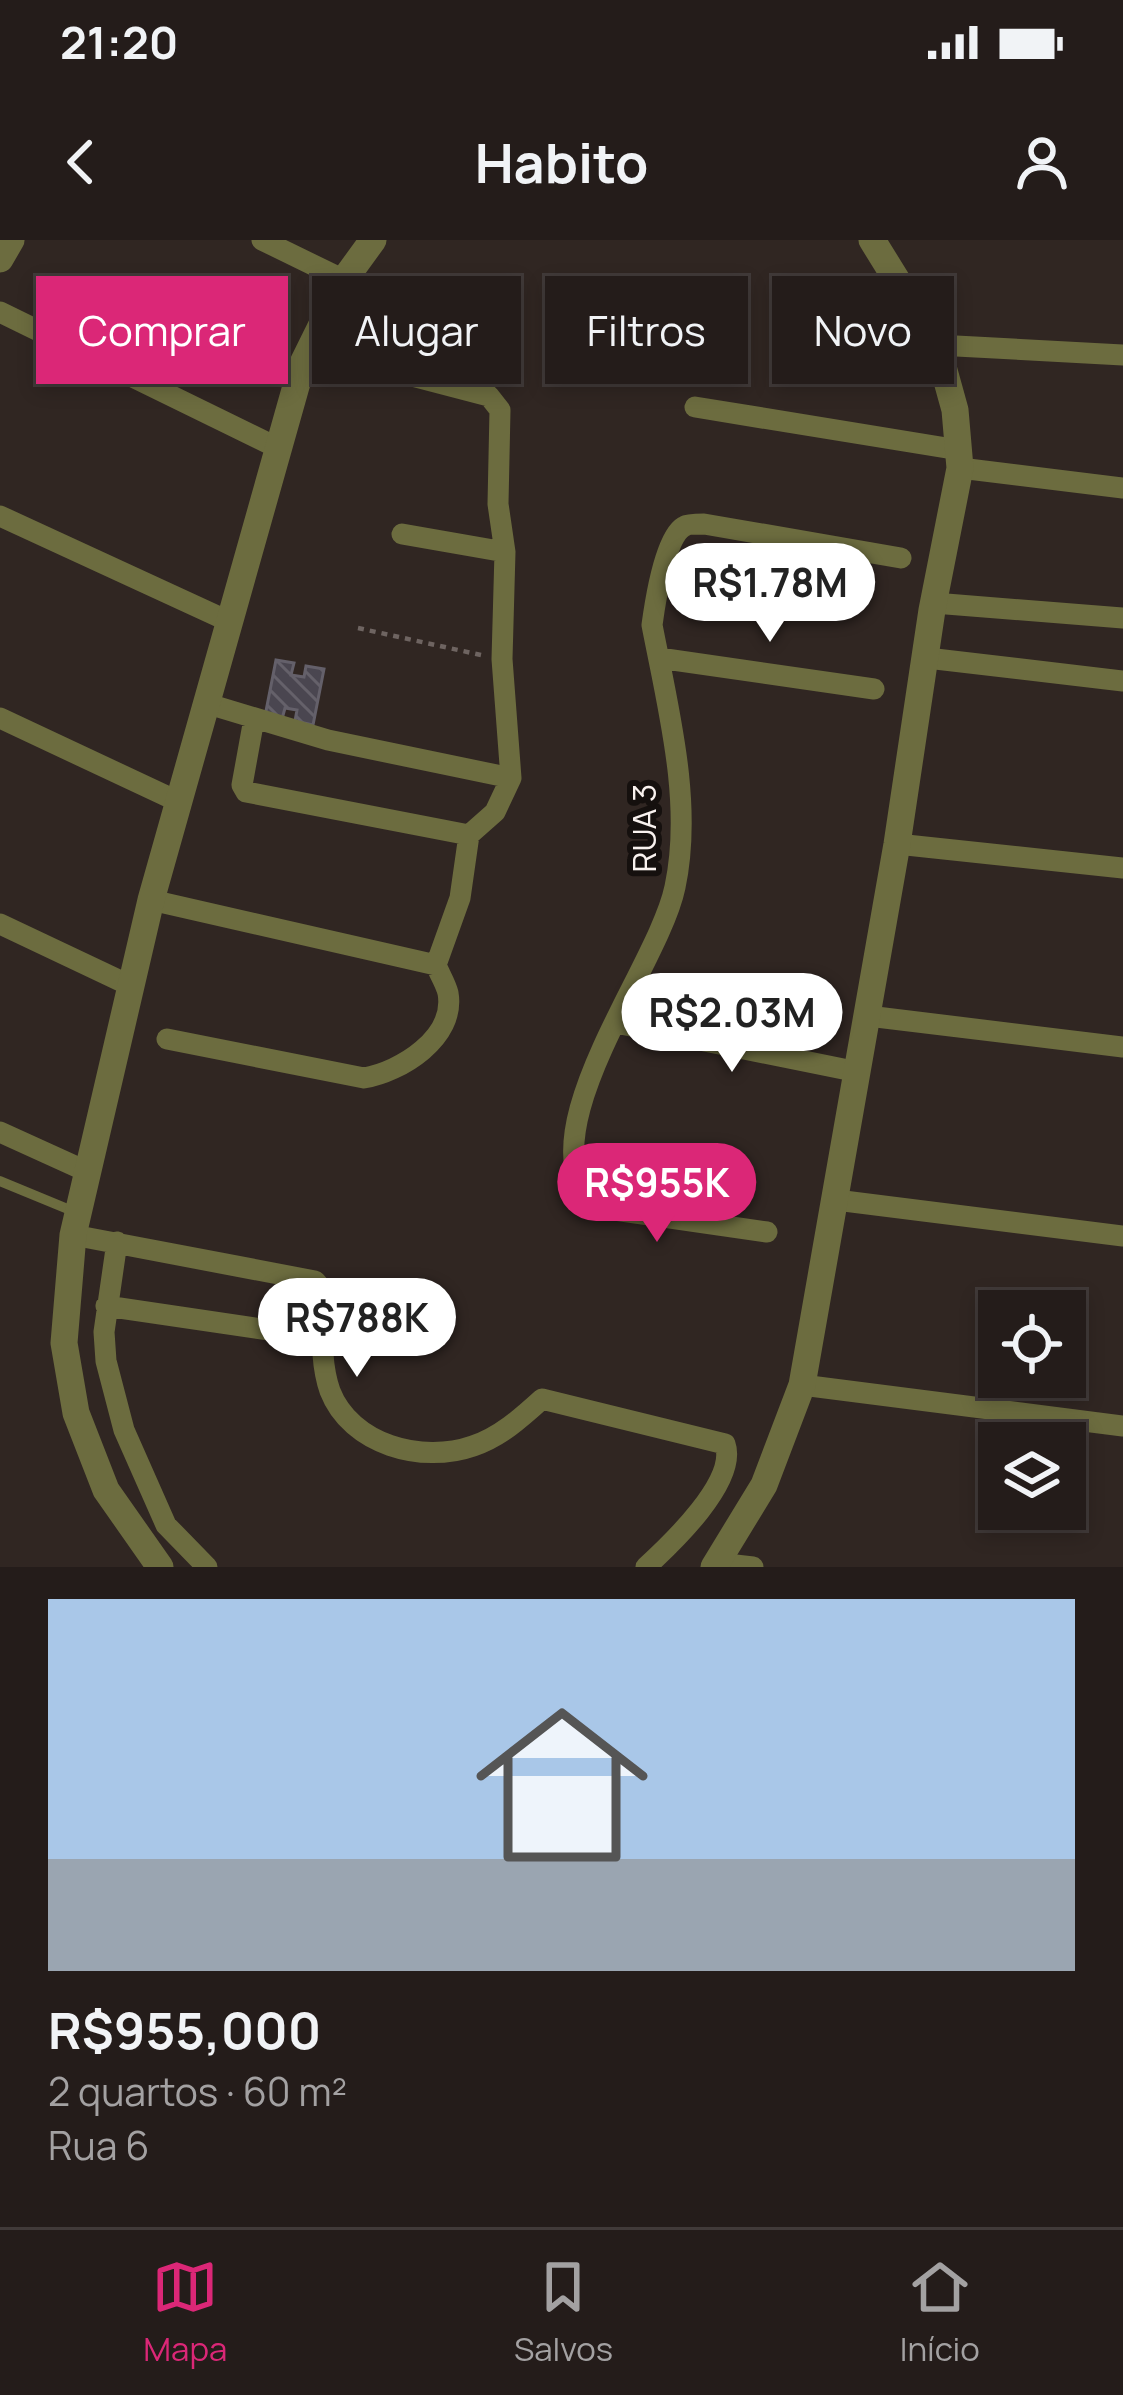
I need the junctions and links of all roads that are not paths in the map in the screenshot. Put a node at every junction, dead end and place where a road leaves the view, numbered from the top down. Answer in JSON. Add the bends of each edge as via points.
{"nodes":[{"id":1,"x":11,"y":240,"type":"edge"},
{"id":2,"x":262,"y":240,"type":"edge"},
{"id":3,"x":373,"y":240,"type":"edge"},
{"id":4,"x":872,"y":240,"type":"edge"},
{"id":5,"x":0,"y":259,"type":"edge"},
{"id":6,"x":336,"y":276,"type":"edge"},
{"id":7,"x":347,"y":276,"type":"edge"},
{"id":8,"x":894,"y":276,"type":"edge"},
{"id":9,"x":0,"y":311,"type":"edge"},
{"id":10,"x":312,"y":343,"type":"edge"},
{"id":11,"x":954,"y":346,"type":"edge"},
{"id":12,"x":309,"y":349,"type":"junction"},
{"id":13,"x":1123,"y":355,"type":"edge"},
{"id":14,"x":948,"y":384,"type":"edge"},
{"id":15,"x":695,"y":407,"type":"dead end"},
{"id":16,"x":278,"y":448,"type":"junction"},
{"id":17,"x":960,"y":459,"type":"junction"},
{"id":18,"x":1123,"y":488,"type":"edge"},
{"id":19,"x":0,"y":516,"type":"edge"},
{"id":20,"x":402,"y":534,"type":"dead end"},
{"id":21,"x":505,"y":551,"type":"junction"},
{"id":22,"x":901,"y":558,"type":"dead end"},
{"id":23,"x":934,"y":603,"type":"junction"},
{"id":24,"x":1123,"y":618,"type":"edge"},
{"id":25,"x":228,"y":621,"type":"junction"},
{"id":26,"x":659,"y":658,"type":"junction"},
{"id":27,"x":927,"y":658,"type":"junction"},
{"id":28,"x":1123,"y":681,"type":"edge"},
{"id":29,"x":874,"y":688,"type":"dead end"},
{"id":30,"x":205,"y":703,"type":"junction"},
{"id":31,"x":0,"y":718,"type":"edge"},
{"id":32,"x":254,"y":719,"type":"junction"},
{"id":33,"x":512,"y":778,"type":"junction"},
{"id":34,"x":178,"y":801,"type":"junction"},
{"id":35,"x":469,"y":835,"type":"junction"},
{"id":36,"x":897,"y":844,"type":"junction"},
{"id":37,"x":1123,"y":868,"type":"edge"},
{"id":38,"x":152,"y":900,"type":"junction"},
{"id":39,"x":0,"y":924,"type":"edge"},
{"id":40,"x":436,"y":965,"type":"junction"},
{"id":41,"x":129,"y":985,"type":"junction"},
{"id":42,"x":868,"y":1016,"type":"junction"},
{"id":43,"x":616,"y":1023,"type":"junction"},
{"id":44,"x":167,"y":1039,"type":"dead end"},
{"id":45,"x":1123,"y":1047,"type":"edge"},
{"id":46,"x":858,"y":1072,"type":"junction"},
{"id":47,"x":0,"y":1132,"type":"edge"},
{"id":48,"x":88,"y":1172,"type":"junction"},
{"id":49,"x":0,"y":1181,"type":"edge"},
{"id":50,"x":836,"y":1200,"type":"junction"},
{"id":51,"x":75,"y":1224,"type":"junction"},
{"id":52,"x":767,"y":1232,"type":"dead end"},
{"id":53,"x":1123,"y":1236,"type":"edge"},
{"id":54,"x":117,"y":1242,"type":"junction"},
{"id":55,"x":106,"y":1306,"type":"junction"},
{"id":56,"x":323,"y":1338,"type":"junction"},
{"id":57,"x":802,"y":1385,"type":"junction"},
{"id":58,"x":1123,"y":1426,"type":"edge"},
{"id":59,"x":716,"y":1565,"type":"edge"},
{"id":60,"x":160,"y":1567,"type":"edge"},
{"id":61,"x":207,"y":1567,"type":"edge"},
{"id":62,"x":646,"y":1567,"type":"edge"},
{"id":63,"x":753,"y":1567,"type":"edge"}],
"edges":[{"from":1,"to":5,"type":"street"},
{"from":2,"to":6,"type":"street"},
{"from":3,"to":7,"type":"street"},
{"from":4,"to":8,"type":"street"},
{"from":9,"to":16,"type":"street"},
{"from":10,"to":12,"type":"street"},
{"from":11,"to":13,"type":"street"},
{"from":12,"to":16,"type":"street"},
{"from":12,"to":21,"type":"street","via":[[495,401]]},
{"from":14,"to":17,"type":"street"},
{"from":15,"to":17,"type":"street"},
{"from":16,"to":25,"type":"street"},
{"from":17,"to":18,"type":"street"},
{"from":17,"to":23,"type":"street"},
{"from":19,"to":25,"type":"street"},
{"from":20,"to":21,"type":"street"},
{"from":21,"to":33,"type":"street","via":[[502,659]]},
{"from":22,"to":26,"type":"street","name":"RUA 3","via":[[686,525],[673,536],[654,606]]},
{"from":23,"to":24,"type":"street"},
{"from":23,"to":27,"type":"street"},
{"from":25,"to":30,"type":"street"},
{"from":26,"to":29,"type":"street"},
{"from":26,"to":43,"type":"street","name":"RUA 3","via":[[675,757],[675,889]]},
{"from":27,"to":28,"type":"street"},
{"from":27,"to":36,"type":"street"},
{"from":30,"to":32,"type":"street"},
{"from":30,"to":34,"type":"street"},
{"from":31,"to":34,"type":"street"},
{"from":32,"to":33,"type":"street"},
{"from":32,"to":35,"type":"street","via":[[246,792]]},
{"from":33,"to":35,"type":"street","via":[[495,812]]},
{"from":34,"to":38,"type":"street"},
{"from":35,"to":40,"type":"street","via":[[460,898]]},
{"from":36,"to":37,"type":"street"},
{"from":36,"to":42,"type":"street"},
{"from":38,"to":40,"type":"street"},
{"from":38,"to":41,"type":"street"},
{"from":39,"to":41,"type":"street"},
{"from":40,"to":44,"type":"street","via":[[449,994],[438,1031],[383,1075],[364,1078]]},
{"from":41,"to":48,"type":"street"},
{"from":42,"to":45,"type":"street"},
{"from":42,"to":46,"type":"street"},
{"from":43,"to":46,"type":"street"},
{"from":43,"to":52,"type":"street","name":"RUA 3","via":[[583,1094],[573,1170],[579,1192],[594,1207]]},
{"from":46,"to":50,"type":"street"},
{"from":47,"to":48,"type":"street"},
{"from":48,"to":51,"type":"street"},
{"from":49,"to":51,"type":"lane"},
{"from":50,"to":53,"type":"street"},
{"from":50,"to":57,"type":"street"},
{"from":51,"to":54,"type":"street"},
{"from":51,"to":60,"type":"street","via":[[64,1343],[76,1413],[106,1490]]},
{"from":54,"to":55,"type":"street"},
{"from":54,"to":56,"type":"street","via":[[315,1281]]},
{"from":55,"to":56,"type":"street"},
{"from":55,"to":61,"type":"street","via":[[106,1361],[131,1450],[166,1525]]},
{"from":56,"to":62,"type":"street","via":[[339,1408],[377,1440],[410,1453],[498,1436],[542,1399],[724,1444],[726,1464],[710,1495]]},
{"from":57,"to":58,"type":"street"},
{"from":57,"to":59,"type":"street","via":[[764,1485]]},
{"from":59,"to":63,"type":"street"}]}
